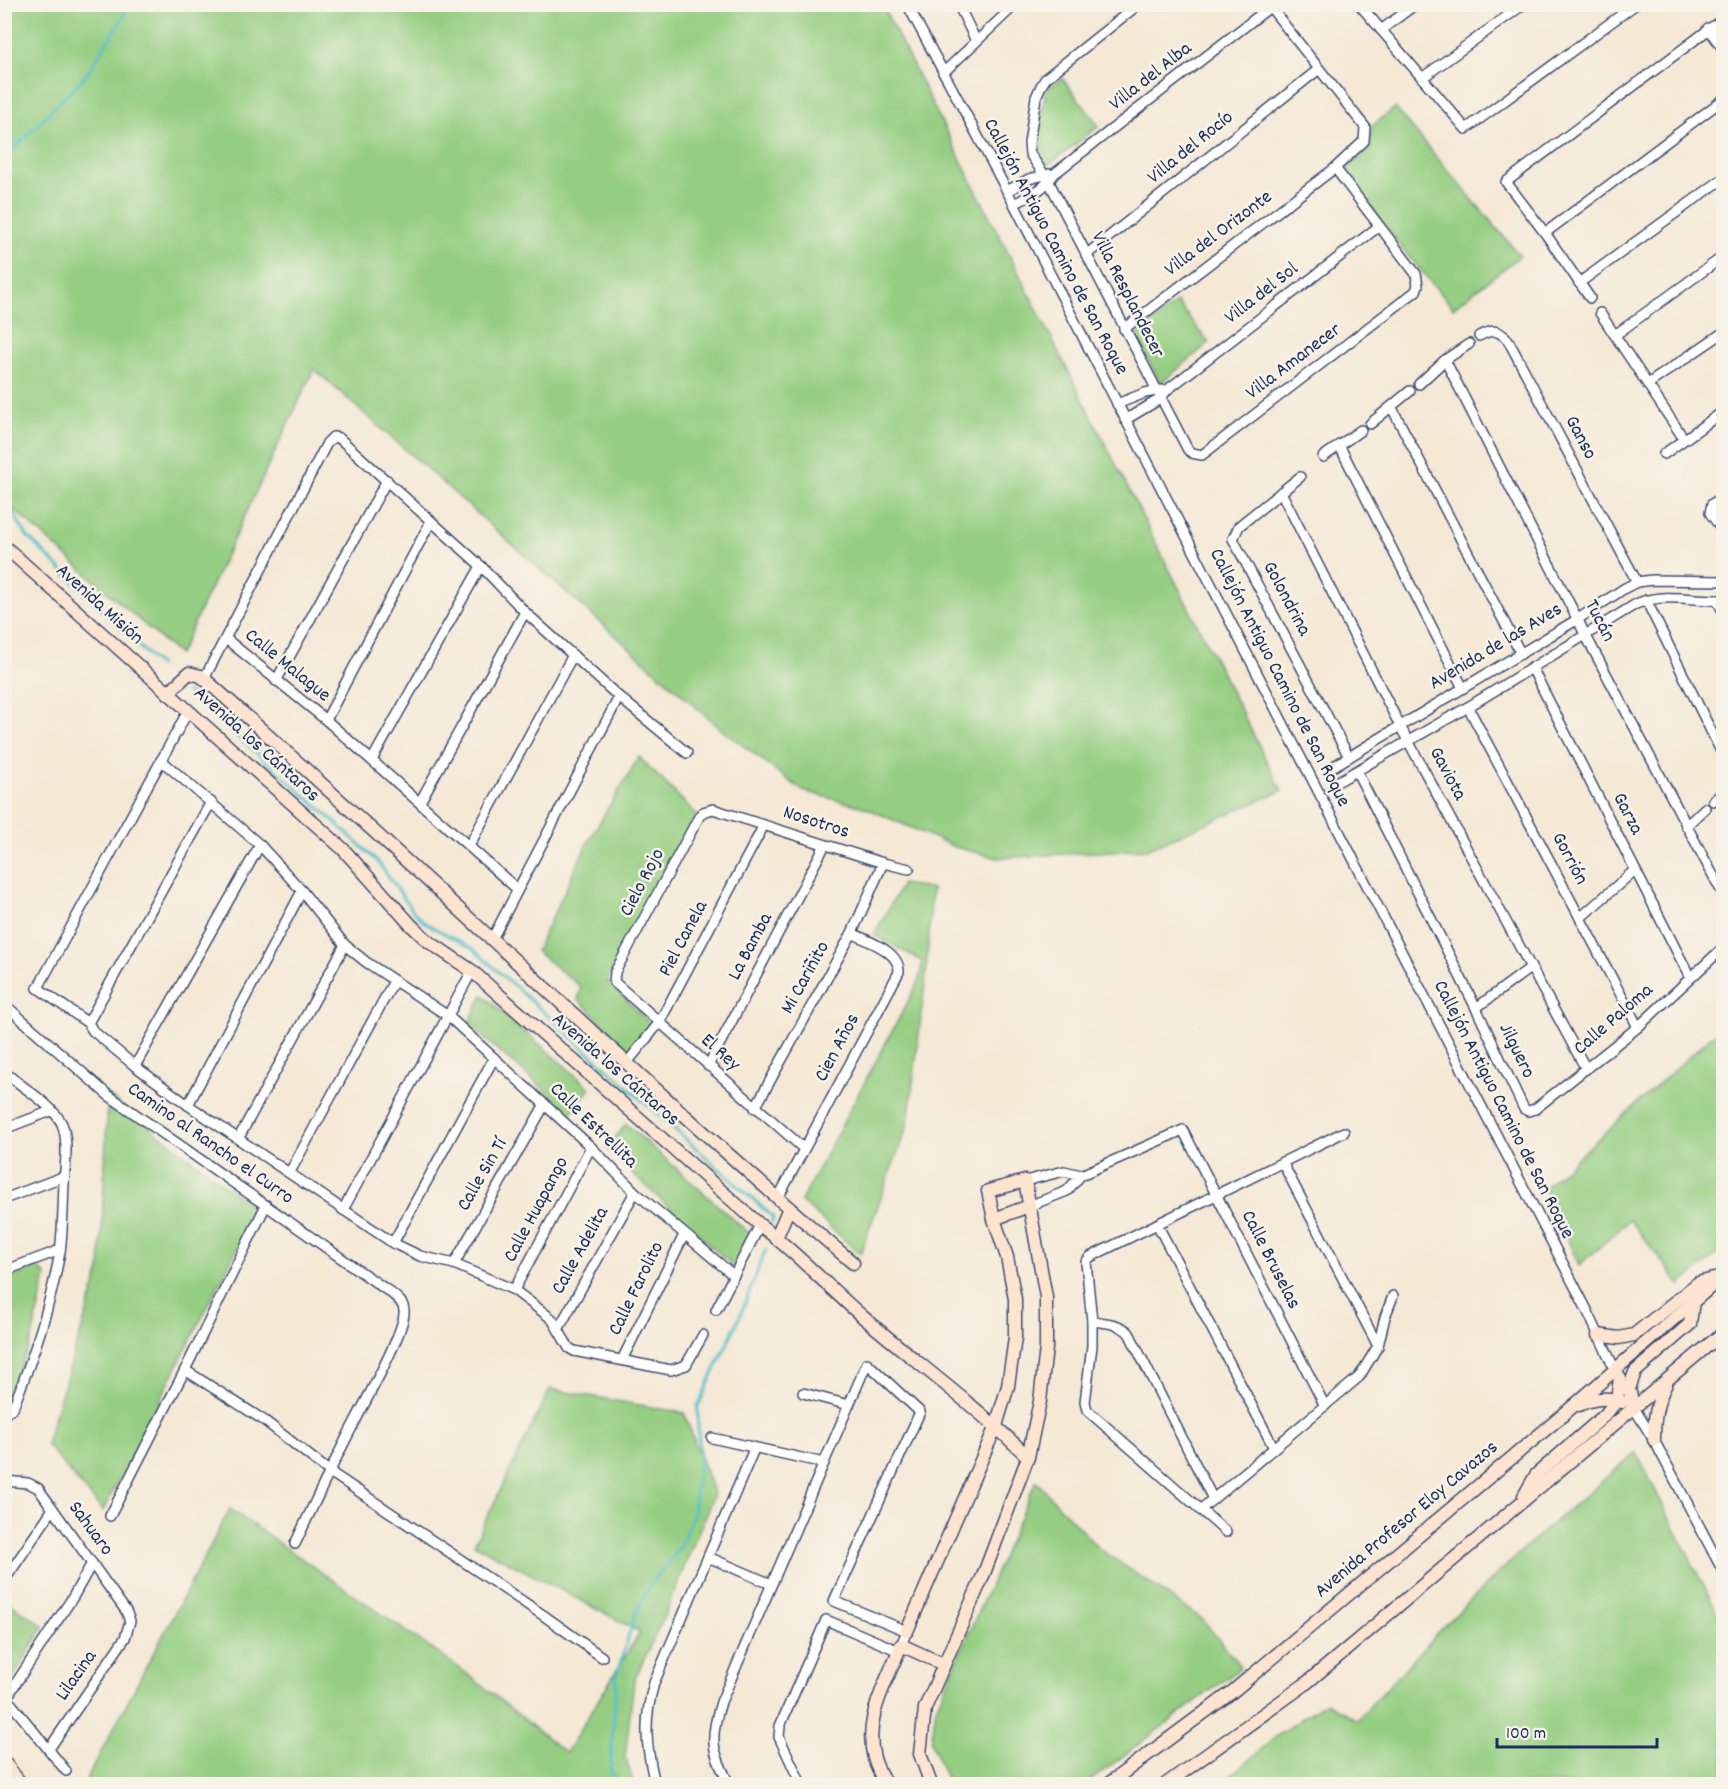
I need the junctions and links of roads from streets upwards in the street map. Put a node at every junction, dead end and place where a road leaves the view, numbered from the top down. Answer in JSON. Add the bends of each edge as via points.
{"nodes":[{"id":1,"x":907,"y":4,"type":"edge"},
{"id":2,"x":958,"y":4,"type":"edge"},
{"id":3,"x":1016,"y":4,"type":"edge"},
{"id":4,"x":1139,"y":4,"type":"edge"},
{"id":5,"x":1359,"y":4,"type":"edge"},
{"id":6,"x":1416,"y":4,"type":"edge"},
{"id":7,"x":1524,"y":4,"type":"edge"},
{"id":8,"x":1636,"y":4,"type":"edge"},
{"id":9,"x":1269,"y":6,"type":"edge"},
{"id":10,"x":1724,"y":18,"type":"edge"},
{"id":11,"x":1708,"y":28,"type":"junction"},
{"id":12,"x":1381,"y":30,"type":"junction"},
{"id":13,"x":976,"y":41,"type":"junction"},
{"id":14,"x":1724,"y":50,"type":"edge"},
{"id":15,"x":1319,"y":69,"type":"junction"},
{"id":16,"x":943,"y":73,"type":"junction"},
{"id":17,"x":1422,"y":78,"type":"junction"},
{"id":18,"x":1724,"y":99,"type":"edge"},
{"id":19,"x":1335,"y":168,"type":"junction"},
{"id":20,"x":1049,"y":177,"type":"junction"},
{"id":21,"x":1724,"y":178,"type":"edge"},
{"id":22,"x":1007,"y":190,"type":"junction"},
{"id":23,"x":1014,"y":204,"type":"junction"},
{"id":24,"x":1378,"y":227,"type":"junction"},
{"id":25,"x":1545,"y":233,"type":"junction"},
{"id":26,"x":1086,"y":255,"type":"junction"},
{"id":27,"x":1724,"y":256,"type":"edge"},
{"id":28,"x":1579,"y":283,"type":"junction"},
{"id":29,"x":1590,"y":297,"type":"dead end"},
{"id":30,"x":1600,"y":313,"type":"dead end"},
{"id":31,"x":1125,"y":329,"type":"junction"},
{"id":32,"x":1724,"y":332,"type":"edge"},
{"id":33,"x":1615,"y":335,"type":"junction"},
{"id":34,"x":1479,"y":336,"type":"dead end"},
{"id":35,"x":1468,"y":344,"type":"dead end"},
{"id":36,"x":1445,"y":360,"type":"junction"},
{"id":37,"x":1419,"y":384,"type":"dead end"},
{"id":38,"x":1648,"y":384,"type":"junction"},
{"id":39,"x":1156,"y":390,"type":"junction"},
{"id":40,"x":1167,"y":390,"type":"junction"},
{"id":41,"x":1410,"y":390,"type":"dead end"},
{"id":42,"x":1160,"y":399,"type":"junction"},
{"id":43,"x":1118,"y":404,"type":"junction"},
{"id":44,"x":1392,"y":408,"type":"junction"},
{"id":45,"x":1724,"y":411,"type":"edge"},
{"id":46,"x":1125,"y":420,"type":"junction"},
{"id":47,"x":1370,"y":424,"type":"dead end"},
{"id":48,"x":1361,"y":430,"type":"dead end"},
{"id":49,"x":1684,"y":439,"type":"junction"},
{"id":50,"x":1339,"y":445,"type":"junction"},
{"id":51,"x":1192,"y":453,"type":"joint"},
{"id":52,"x":1664,"y":454,"type":"dead end"},
{"id":53,"x":1323,"y":457,"type":"dead end"},
{"id":54,"x":1300,"y":477,"type":"dead end"},
{"id":55,"x":387,"y":480,"type":"junction"},
{"id":56,"x":1281,"y":492,"type":"junction"},
{"id":57,"x":1724,"y":496,"type":"edge"},
{"id":58,"x":431,"y":521,"type":"junction"},
{"id":59,"x":1724,"y":532,"type":"edge"},
{"id":60,"x":4,"y":546,"type":"edge"},
{"id":61,"x":481,"y":566,"type":"junction"},
{"id":62,"x":1724,"y":581,"type":"edge"},
{"id":63,"x":1637,"y":582,"type":"junction"},
{"id":64,"x":1646,"y":600,"type":"junction"},
{"id":65,"x":1720,"y":600,"type":"edge"},
{"id":66,"x":525,"y":612,"type":"junction"},
{"id":67,"x":1724,"y":613,"type":"edge"},
{"id":68,"x":1578,"y":619,"type":"junction"},
{"id":69,"x":1586,"y":636,"type":"junction"},
{"id":70,"x":226,"y":639,"type":"junction"},
{"id":71,"x":1521,"y":654,"type":"junction"},
{"id":72,"x":573,"y":655,"type":"junction"},
{"id":73,"x":1532,"y":668,"type":"junction"},
{"id":74,"x":204,"y":679,"type":"junction"},
{"id":75,"x":276,"y":681,"type":"junction"},
{"id":76,"x":1463,"y":688,"type":"junction"},
{"id":77,"x":168,"y":693,"type":"junction"},
{"id":78,"x":619,"y":698,"type":"junction"},
{"id":79,"x":1468,"y":707,"type":"junction"},
{"id":80,"x":188,"y":711,"type":"junction"},
{"id":81,"x":326,"y":720,"type":"junction"},
{"id":82,"x":1400,"y":726,"type":"junction"},
{"id":83,"x":1409,"y":742,"type":"junction"},
{"id":84,"x":687,"y":753,"type":"dead end"},
{"id":85,"x":1349,"y":757,"type":"junction"},
{"id":86,"x":1724,"y":757,"type":"edge"},
{"id":87,"x":161,"y":760,"type":"junction"},
{"id":88,"x":372,"y":760,"type":"junction"},
{"id":89,"x":1329,"y":769,"type":"dead end"},
{"id":90,"x":1357,"y":772,"type":"junction"},
{"id":91,"x":1337,"y":782,"type":"dead end"},
{"id":92,"x":1724,"y":792,"type":"edge"},
{"id":93,"x":211,"y":802,"type":"junction"},
{"id":94,"x":420,"y":802,"type":"junction"},
{"id":95,"x":713,"y":809,"type":"joint"},
{"id":96,"x":764,"y":825,"type":"junction"},
{"id":97,"x":1686,"y":826,"type":"junction"},
{"id":98,"x":260,"y":845,"type":"junction"},
{"id":99,"x":825,"y":845,"type":"junction"},
{"id":100,"x":469,"y":846,"type":"junction"},
{"id":101,"x":883,"y":863,"type":"junction"},
{"id":102,"x":909,"y":869,"type":"dead end"},
{"id":103,"x":1635,"y":870,"type":"junction"},
{"id":104,"x":517,"y":889,"type":"junction"},
{"id":105,"x":302,"y":891,"type":"junction"},
{"id":106,"x":1724,"y":896,"type":"edge"},
{"id":107,"x":1580,"y":918,"type":"junction"},
{"id":108,"x":852,"y":933,"type":"junction"},
{"id":109,"x":492,"y":939,"type":"junction"},
{"id":110,"x":345,"y":945,"type":"junction"},
{"id":111,"x":1724,"y":948,"type":"edge"},
{"id":112,"x":1530,"y":968,"type":"junction"},
{"id":113,"x":472,"y":971,"type":"junction"},
{"id":114,"x":1690,"y":977,"type":"junction"},
{"id":115,"x":394,"y":981,"type":"junction"},
{"id":116,"x":614,"y":982,"type":"joint"},
{"id":117,"x":4,"y":1004,"type":"edge"},
{"id":118,"x":1476,"y":1008,"type":"junction"},
{"id":119,"x":448,"y":1016,"type":"junction"},
{"id":120,"x":88,"y":1023,"type":"junction"},
{"id":121,"x":659,"y":1023,"type":"junction"},
{"id":122,"x":1638,"y":1027,"type":"junction"},
{"id":123,"x":494,"y":1058,"type":"junction"},
{"id":124,"x":626,"y":1064,"type":"junction"},
{"id":125,"x":135,"y":1066,"type":"junction"},
{"id":126,"x":708,"y":1066,"type":"junction"},
{"id":127,"x":1586,"y":1069,"type":"junction"},
{"id":128,"x":4,"y":1072,"type":"edge"},
{"id":129,"x":544,"y":1104,"type":"junction"},
{"id":130,"x":188,"y":1105,"type":"junction"},
{"id":131,"x":755,"y":1108,"type":"junction"},
{"id":132,"x":1524,"y":1109,"type":"joint"},
{"id":133,"x":51,"y":1111,"type":"junction"},
{"id":134,"x":4,"y":1129,"type":"edge"},
{"id":135,"x":1344,"y":1132,"type":"dead end"},
{"id":136,"x":238,"y":1139,"type":"junction"},
{"id":137,"x":591,"y":1147,"type":"junction"},
{"id":138,"x":803,"y":1148,"type":"junction"},
{"id":139,"x":1282,"y":1162,"type":"junction"},
{"id":140,"x":290,"y":1173,"type":"junction"},
{"id":141,"x":1081,"y":1174,"type":"junction"},
{"id":142,"x":65,"y":1176,"type":"junction"},
{"id":143,"x":1025,"y":1181,"type":"junction"},
{"id":144,"x":635,"y":1192,"type":"junction"},
{"id":145,"x":1216,"y":1195,"type":"junction"},
{"id":146,"x":778,"y":1198,"type":"junction"},
{"id":147,"x":4,"y":1199,"type":"edge"},
{"id":148,"x":266,"y":1205,"type":"junction"},
{"id":149,"x":1029,"y":1206,"type":"junction"},
{"id":150,"x":789,"y":1208,"type":"junction"},
{"id":151,"x":343,"y":1210,"type":"junction"},
{"id":152,"x":994,"y":1219,"type":"junction"},
{"id":153,"x":1157,"y":1224,"type":"junction"},
{"id":154,"x":760,"y":1225,"type":"junction"},
{"id":155,"x":684,"y":1235,"type":"junction"},
{"id":156,"x":777,"y":1238,"type":"junction"},
{"id":157,"x":393,"y":1244,"type":"junction"},
{"id":158,"x":60,"y":1250,"type":"junction"},
{"id":159,"x":853,"y":1263,"type":"dead end"},
{"id":160,"x":454,"y":1264,"type":"junction"},
{"id":161,"x":4,"y":1271,"type":"edge"},
{"id":162,"x":733,"y":1275,"type":"junction"},
{"id":163,"x":1723,"y":1276,"type":"edge"},
{"id":164,"x":514,"y":1290,"type":"junction"},
{"id":165,"x":1393,"y":1296,"type":"dead end"},
{"id":166,"x":1694,"y":1302,"type":"junction"},
{"id":167,"x":716,"y":1310,"type":"dead end"},
{"id":168,"x":1092,"y":1321,"type":"junction"},
{"id":169,"x":559,"y":1328,"type":"junction"},
{"id":170,"x":1724,"y":1332,"type":"edge"},
{"id":171,"x":703,"y":1335,"type":"dead end"},
{"id":172,"x":1598,"y":1335,"type":"junction"},
{"id":173,"x":1378,"y":1346,"type":"junction"},
{"id":174,"x":622,"y":1360,"type":"junction"},
{"id":175,"x":185,"y":1370,"type":"junction"},
{"id":176,"x":1615,"y":1370,"type":"junction"},
{"id":177,"x":1669,"y":1378,"type":"junction"},
{"id":178,"x":803,"y":1393,"type":"dead end"},
{"id":179,"x":1617,"y":1400,"type":"junction"},
{"id":180,"x":849,"y":1405,"type":"junction"},
{"id":181,"x":1325,"y":1406,"type":"junction"},
{"id":182,"x":1574,"y":1408,"type":"junction"},
{"id":183,"x":1634,"y":1408,"type":"junction"},
{"id":184,"x":4,"y":1414,"type":"edge"},
{"id":185,"x":1594,"y":1425,"type":"junction"},
{"id":186,"x":996,"y":1426,"type":"junction"},
{"id":187,"x":712,"y":1438,"type":"dead end"},
{"id":188,"x":1654,"y":1440,"type":"junction"},
{"id":189,"x":1274,"y":1448,"type":"junction"},
{"id":190,"x":754,"y":1449,"type":"junction"},
{"id":191,"x":1028,"y":1457,"type":"junction"},
{"id":192,"x":824,"y":1463,"type":"junction"},
{"id":193,"x":330,"y":1472,"type":"junction"},
{"id":194,"x":4,"y":1481,"type":"edge"},
{"id":195,"x":1213,"y":1499,"type":"junction"},
{"id":196,"x":1519,"y":1505,"type":"junction"},
{"id":197,"x":53,"y":1509,"type":"junction"},
{"id":198,"x":1200,"y":1510,"type":"junction"},
{"id":199,"x":110,"y":1516,"type":"dead end"},
{"id":200,"x":1226,"y":1532,"type":"dead end"},
{"id":201,"x":295,"y":1544,"type":"dead end"},
{"id":202,"x":708,"y":1557,"type":"junction"},
{"id":203,"x":92,"y":1563,"type":"junction"},
{"id":204,"x":1724,"y":1573,"type":"edge"},
{"id":205,"x":4,"y":1581,"type":"edge"},
{"id":206,"x":771,"y":1584,"type":"junction"},
{"id":207,"x":834,"y":1601,"type":"junction"},
{"id":208,"x":826,"y":1620,"type":"junction"},
{"id":209,"x":130,"y":1622,"type":"joint"},
{"id":210,"x":907,"y":1631,"type":"junction"},
{"id":211,"x":900,"y":1648,"type":"junction"},
{"id":212,"x":602,"y":1657,"type":"dead end"},
{"id":213,"x":943,"y":1664,"type":"junction"},
{"id":214,"x":9,"y":1687,"type":"edge"},
{"id":215,"x":6,"y":1699,"type":"edge"},
{"id":216,"x":49,"y":1749,"type":"junction"},
{"id":217,"x":4,"y":1762,"type":"edge"},
{"id":218,"x":66,"y":1771,"type":"dead end"},
{"id":219,"x":21,"y":1785,"type":"edge"},
{"id":220,"x":655,"y":1785,"type":"edge"},
{"id":221,"x":729,"y":1785,"type":"edge"},
{"id":222,"x":801,"y":1785,"type":"edge"},
{"id":223,"x":885,"y":1785,"type":"edge"},
{"id":224,"x":931,"y":1785,"type":"edge"},
{"id":225,"x":1108,"y":1785,"type":"edge"},
{"id":226,"x":1166,"y":1785,"type":"edge"}],
"edges":[{"from":1,"to":16,"type":"street","name":"Callejón Antiguo Camino de San Roque"},
{"from":2,"to":13,"type":"street"},
{"from":3,"to":13,"type":"street"},
{"from":4,"to":20,"type":"street","name":"Villa Resplandecer","via":[[1046,78],[1036,97],[1030,154]]},
{"from":5,"to":12,"type":"street"},
{"from":6,"to":12,"type":"street"},
{"from":7,"to":17,"type":"street"},
{"from":8,"to":17,"type":"street","via":[[1466,129]]},
{"from":9,"to":15,"type":"street","name":"Villa del Orizonte"},
{"from":9,"to":20,"type":"street","name":"Villa del Alba"},
{"from":10,"to":11,"type":"street"},
{"from":11,"to":14,"type":"street"},
{"from":11,"to":25,"type":"street","via":[[1506,182]]},
{"from":12,"to":17,"type":"street"},
{"from":13,"to":16,"type":"street"},
{"from":15,"to":19,"type":"street","name":"Villa del Orizonte","via":[[1365,127],[1364,141]]},
{"from":15,"to":26,"type":"street","name":"Villa del Rocío"},
{"from":16,"to":22,"type":"street","name":"Callejón Antiguo Camino de San Roque"},
{"from":18,"to":25,"type":"street"},
{"from":19,"to":24,"type":"street"},
{"from":19,"to":31,"type":"street","name":"Villa del Orizonte"},
{"from":20,"to":22,"type":"street","name":"Villa del Alba","via":[[1029,179]]},
{"from":20,"to":23,"type":"street","name":"Villa del Alba","via":[[1036,192]]},
{"from":20,"to":26,"type":"street","name":"Villa Resplandecer"},
{"from":21,"to":28,"type":"street"},
{"from":22,"to":23,"type":"street","name":"Callejón Antiguo Camino de San Roque"},
{"from":23,"to":43,"type":"street","name":"Callejón Antiguo Camino de San Roque"},
{"from":24,"to":40,"type":"street","name":"Villa del Sol"},
{"from":24,"to":51,"type":"street","name":"Villa Amanecer","via":[[1416,274],[1416,291],[1202,456]]},
{"from":25,"to":28,"type":"street"},
{"from":26,"to":31,"type":"street","name":"Villa Resplandecer"},
{"from":27,"to":33,"type":"street"},
{"from":28,"to":29,"type":"street"},
{"from":30,"to":33,"type":"street"},
{"from":31,"to":39,"type":"street","name":"Villa Resplandecer"},
{"from":32,"to":38,"type":"street"},
{"from":33,"to":38,"type":"street"},
{"from":34,"to":63,"type":"street","name":"Ganso","via":[[1496,330],[1508,340]]},
{"from":35,"to":36,"type":"street"},
{"from":36,"to":37,"type":"street"},
{"from":36,"to":68,"type":"street","name":"Tucán"},
{"from":38,"to":49,"type":"street"},
{"from":39,"to":40,"type":"street"},
{"from":39,"to":42,"type":"street","name":"Villa Resplandecer"},
{"from":39,"to":43,"type":"street"},
{"from":40,"to":42,"type":"street","name":"Villa del Sol"},
{"from":41,"to":44,"type":"street"},
{"from":42,"to":46,"type":"street","name":"Villa del Sol"},
{"from":42,"to":51,"type":"street","name":"Villa Resplandecer"},
{"from":43,"to":46,"type":"street","name":"Callejón Antiguo Camino de San Roque"},
{"from":44,"to":47,"type":"street"},
{"from":44,"to":71,"type":"street"},
{"from":45,"to":49,"type":"street"},
{"from":46,"to":172,"type":"street","name":"Callejón Antiguo Camino de San Roque"},
{"from":48,"to":50,"type":"street"},
{"from":49,"to":52,"type":"street"},
{"from":50,"to":53,"type":"street"},
{"from":50,"to":76,"type":"street"},
{"from":54,"to":56,"type":"street","name":"Golondrina"},
{"from":55,"to":58,"type":"street"},
{"from":55,"to":70,"type":"street","via":[[339,438],[327,443]]},
{"from":55,"to":75,"type":"street"},
{"from":56,"to":82,"type":"street","name":"Gaviota"},
{"from":56,"to":85,"type":"street","name":"Golondrina","via":[[1239,526],[1233,539]]},
{"from":57,"to":59,"type":"street","via":[[1713,504],[1710,513]]},
{"from":58,"to":61,"type":"street"},
{"from":58,"to":81,"type":"street"},
{"from":60,"to":77,"type":"street","name":"Avenida Misión"},
{"from":61,"to":66,"type":"street"},
{"from":61,"to":88,"type":"street"},
{"from":62,"to":63,"type":"street","name":"Avenida de las Aves"},
{"from":63,"to":68,"type":"street","name":"Avenida de las Aves"},
{"from":64,"to":65,"type":"street","name":"Avenida de las Aves"},
{"from":64,"to":69,"type":"street","name":"Avenida de las Aves"},
{"from":64,"to":86,"type":"street"},
{"from":65,"to":67,"type":"street"},
{"from":66,"to":72,"type":"street"},
{"from":66,"to":94,"type":"street"},
{"from":68,"to":69,"type":"street","name":"Tucán"},
{"from":68,"to":71,"type":"street","name":"Avenida de las Aves"},
{"from":69,"to":73,"type":"street","name":"Avenida de las Aves"},
{"from":69,"to":97,"type":"street","name":"Tucán"},
{"from":70,"to":74,"type":"street"},
{"from":70,"to":75,"type":"street","name":"Calle Malague"},
{"from":71,"to":76,"type":"street","name":"Avenida de las Aves"},
{"from":72,"to":78,"type":"street"},
{"from":72,"to":100,"type":"street"},
{"from":73,"to":79,"type":"street","name":"Avenida de las Aves"},
{"from":73,"to":103,"type":"street","name":"Garza"},
{"from":74,"to":77,"type":"street","name":"Avenida los Cántaros","via":[[189,673]]},
{"from":74,"to":109,"type":"street","name":"Avenida los Cántaros"},
{"from":75,"to":81,"type":"street","name":"Calle Malague"},
{"from":76,"to":82,"type":"street","name":"Avenida de las Aves"},
{"from":77,"to":80,"type":"street","name":"Avenida los Cántaros"},
{"from":78,"to":84,"type":"street"},
{"from":78,"to":104,"type":"street"},
{"from":79,"to":83,"type":"street","name":"Avenida de las Aves"},
{"from":79,"to":107,"type":"street","name":"Gorrión"},
{"from":80,"to":87,"type":"street"},
{"from":80,"to":113,"type":"street","name":"Avenida los Cántaros","via":[[343,849],[411,926]]},
{"from":81,"to":88,"type":"street","name":"Calle Malague"},
{"from":82,"to":83,"type":"street","name":"Gaviota"},
{"from":82,"to":85,"type":"street","name":"Avenida de las Aves"},
{"from":83,"to":90,"type":"street","name":"Avenida de las Aves"},
{"from":83,"to":112,"type":"street","name":"Gaviota"},
{"from":85,"to":89,"type":"street","name":"Avenida de las Aves"},
{"from":87,"to":93,"type":"street","name":"Calle Estrellita"},
{"from":87,"to":120,"type":"street","via":[[38,988]]},
{"from":88,"to":94,"type":"street","name":"Calle Malague"},
{"from":90,"to":91,"type":"street","name":"Avenida de las Aves"},
{"from":90,"to":118,"type":"street"},
{"from":92,"to":97,"type":"street"},
{"from":93,"to":98,"type":"street","name":"Calle Estrellita"},
{"from":93,"to":120,"type":"street"},
{"from":94,"to":100,"type":"street","name":"Calle Malague"},
{"from":95,"to":96,"type":"street","name":"Nosotros"},
{"from":95,"to":116,"type":"street","name":"Cielo Rojo","via":[[700,815],[615,972]]},
{"from":96,"to":99,"type":"street","name":"Nosotros"},
{"from":96,"to":121,"type":"street","name":"Piel Canela"},
{"from":97,"to":106,"type":"street","name":"Tucán"},
{"from":98,"to":105,"type":"street","name":"Calle Estrellita"},
{"from":98,"to":125,"type":"street"},
{"from":99,"to":101,"type":"street","name":"Nosotros"},
{"from":99,"to":126,"type":"street","name":"La Bamba"},
{"from":100,"to":104,"type":"street","name":"Calle Malague"},
{"from":101,"to":102,"type":"street","name":"Nosotros"},
{"from":101,"to":108,"type":"street","name":"Mi Cariñito"},
{"from":103,"to":107,"type":"street"},
{"from":103,"to":114,"type":"street","name":"Garza"},
{"from":104,"to":109,"type":"street"},
{"from":105,"to":110,"type":"street","name":"Calle Estrellita"},
{"from":105,"to":130,"type":"street"},
{"from":107,"to":122,"type":"street","name":"Gorrión"},
{"from":108,"to":131,"type":"street","name":"Mi Cariñito"},
{"from":108,"to":138,"type":"street","name":"Cien Años","via":[[893,955],[899,972]]},
{"from":109,"to":124,"type":"street","name":"Avenida los Cántaros"},
{"from":110,"to":115,"type":"street","name":"Calle Estrellita"},
{"from":110,"to":136,"type":"street"},
{"from":111,"to":114,"type":"street","name":"Calle Paloma"},
{"from":112,"to":118,"type":"street"},
{"from":112,"to":127,"type":"street","name":"Gaviota"},
{"from":113,"to":119,"type":"street"},
{"from":113,"to":154,"type":"street","name":"Avenida los Cántaros"},
{"from":114,"to":122,"type":"street","name":"Calle Paloma"},
{"from":115,"to":119,"type":"street","name":"Calle Estrellita"},
{"from":115,"to":140,"type":"street"},
{"from":116,"to":121,"type":"street","name":"El Rey"},
{"from":117,"to":148,"type":"street","name":"Camino al Rancho el Curro","via":[[108,1095]]},
{"from":118,"to":132,"type":"street","name":"Jilguero"},
{"from":119,"to":123,"type":"street","name":"Calle Estrellita"},
{"from":119,"to":151,"type":"street"},
{"from":120,"to":125,"type":"street"},
{"from":121,"to":124,"type":"street","name":"Piel Canela"},
{"from":121,"to":126,"type":"street","name":"El Rey"},
{"from":122,"to":127,"type":"street","name":"Calle Paloma"},
{"from":123,"to":129,"type":"street","name":"Calle Estrellita"},
{"from":123,"to":157,"type":"street"},
{"from":124,"to":146,"type":"street","name":"Avenida los Cántaros"},
{"from":125,"to":130,"type":"street"},
{"from":126,"to":131,"type":"street","name":"El Rey"},
{"from":127,"to":132,"type":"street","name":"Calle Paloma","via":[[1535,1109]]},
{"from":128,"to":133,"type":"street"},
{"from":129,"to":137,"type":"street","name":"Calle Estrellita"},
{"from":129,"to":160,"type":"street","name":"Calle Sin Tí"},
{"from":130,"to":136,"type":"street"},
{"from":131,"to":138,"type":"street","name":"El Rey"},
{"from":133,"to":134,"type":"street"},
{"from":133,"to":142,"type":"street","via":[[62,1123]]},
{"from":135,"to":139,"type":"street"},
{"from":136,"to":140,"type":"street"},
{"from":137,"to":144,"type":"street","name":"Calle Estrellita"},
{"from":137,"to":164,"type":"street","name":"Calle Huapango"},
{"from":138,"to":146,"type":"street","name":"Cien Años"},
{"from":139,"to":145,"type":"street"},
{"from":139,"to":173,"type":"street"},
{"from":140,"to":151,"type":"street"},
{"from":141,"to":143,"type":"street","via":[[1064,1172]]},
{"from":141,"to":145,"type":"street","name":"Calle Bruselas","via":[[1183,1130]]},
{"from":141,"to":149,"type":"street","via":[[1067,1191]]},
{"from":142,"to":147,"type":"street"},
{"from":142,"to":158,"type":"street"},
{"from":143,"to":149,"type":"street"},
{"from":143,"to":152,"type":"street","via":[[988,1191]]},
{"from":144,"to":155,"type":"street","name":"Calle Estrellita"},
{"from":144,"to":169,"type":"street","name":"Calle Adelita"},
{"from":145,"to":153,"type":"street"},
{"from":145,"to":181,"type":"street","name":"Calle Bruselas"},
{"from":146,"to":150,"type":"street","name":"Avenida los Cántaros"},
{"from":148,"to":175,"type":"street"},
{"from":148,"to":193,"type":"street","name":"Camino al Rancho el Curro","via":[[391,1293],[402,1305],[404,1315],[399,1333]]},
{"from":149,"to":152,"type":"street"},
{"from":149,"to":191,"type":"street","via":[[1046,1308],[1046,1348]]},
{"from":150,"to":156,"type":"street"},
{"from":150,"to":159,"type":"street","name":"Avenida los Cántaros"},
{"from":151,"to":157,"type":"street"},
{"from":152,"to":186,"type":"street","via":[[1015,1299],[1015,1338],[1008,1386]]},
{"from":153,"to":168,"type":"street","via":[[1086,1262]]},
{"from":153,"to":189,"type":"street"},
{"from":154,"to":156,"type":"street","name":"Avenida los Cántaros"},
{"from":154,"to":162,"type":"street"},
{"from":155,"to":162,"type":"street","name":"Calle Estrellita"},
{"from":155,"to":174,"type":"street","name":"Calle Farolito"},
{"from":156,"to":186,"type":"street","name":"Avenida los Cántaros","via":[[861,1315]]},
{"from":157,"to":160,"type":"street"},
{"from":158,"to":161,"type":"street"},
{"from":158,"to":184,"type":"street","via":[[40,1336],[13,1408]]},
{"from":160,"to":164,"type":"street"},
{"from":162,"to":167,"type":"street"},
{"from":163,"to":166,"type":"street","name":"Avenida Profesor Eloy Cavazos"},
{"from":163,"to":172,"type":"street","via":[[1698,1282],[1634,1335]]},
{"from":164,"to":169,"type":"street","via":[[552,1318]]},
{"from":165,"to":173,"type":"street"},
{"from":166,"to":176,"type":"street","name":"Avenida Profesor Eloy Cavazos"},
{"from":166,"to":183,"type":"street","via":[[1690,1324],[1635,1372],[1629,1389]]},
{"from":168,"to":195,"type":"street","via":[[1124,1327],[1129,1333]]},
{"from":168,"to":198,"type":"street","via":[[1087,1410]]},
{"from":169,"to":174,"type":"street","via":[[574,1351]]},
{"from":170,"to":177,"type":"street"},
{"from":171,"to":174,"type":"street","via":[[686,1365],[679,1369]]},
{"from":172,"to":176,"type":"street","name":"Callejón Antiguo Camino de San Roque"},
{"from":173,"to":181,"type":"street","via":[[1359,1377]]},
{"from":175,"to":193,"type":"street","via":[[265,1421]]},
{"from":175,"to":199,"type":"street"},
{"from":176,"to":179,"type":"street","via":[[1620,1378]]},
{"from":176,"to":182,"type":"street","name":"Avenida Profesor Eloy Cavazos"},
{"from":177,"to":183,"type":"street"},
{"from":177,"to":188,"type":"street","via":[[1659,1397]]},
{"from":178,"to":180,"type":"street"},
{"from":179,"to":182,"type":"street","via":[[1587,1401]]},
{"from":179,"to":183,"type":"street"},
{"from":179,"to":185,"type":"street"},
{"from":180,"to":192,"type":"street"},
{"from":180,"to":207,"type":"street","via":[[867,1363],[920,1412]]},
{"from":181,"to":189,"type":"street"},
{"from":182,"to":185,"type":"street","via":[[1590,1407],[1596,1416]]},
{"from":182,"to":225,"type":"street","name":"Avenida Profesor Eloy Cavazos","via":[[1232,1692]]},
{"from":183,"to":188,"type":"street"},
{"from":183,"to":196,"type":"street"},
{"from":185,"to":196,"type":"street","via":[[1536,1475]]},
{"from":186,"to":191,"type":"street","name":"Avenida los Cántaros"},
{"from":186,"to":210,"type":"street"},
{"from":187,"to":190,"type":"street"},
{"from":188,"to":204,"type":"street"},
{"from":189,"to":195,"type":"street"},
{"from":190,"to":192,"type":"street"},
{"from":190,"to":202,"type":"street"},
{"from":191,"to":213,"type":"street","via":[[983,1576]]},
{"from":192,"to":206,"type":"street"},
{"from":193,"to":201,"type":"street"},
{"from":193,"to":212,"type":"street"},
{"from":194,"to":197,"type":"street","name":"Sahuaro","via":[[38,1488]]},
{"from":195,"to":198,"type":"street"},
{"from":196,"to":226,"type":"street","via":[[1304,1685]]},
{"from":197,"to":203,"type":"street","name":"Sahuaro"},
{"from":197,"to":205,"type":"street"},
{"from":198,"to":200,"type":"street"},
{"from":202,"to":206,"type":"street"},
{"from":202,"to":220,"type":"street","via":[[647,1708],[646,1733]]},
{"from":203,"to":209,"type":"street","name":"Sahuaro"},
{"from":203,"to":214,"type":"street","via":[[74,1598]]},
{"from":206,"to":221,"type":"street","via":[[715,1719],[713,1748]]},
{"from":207,"to":208,"type":"street"},
{"from":207,"to":210,"type":"street"},
{"from":208,"to":211,"type":"street"},
{"from":208,"to":222,"type":"street","via":[[780,1726],[779,1737]]},
{"from":209,"to":216,"type":"street","name":"Lilacina","via":[[120,1645]]},
{"from":210,"to":211,"type":"street"},
{"from":211,"to":213,"type":"street"},
{"from":211,"to":223,"type":"street","via":[[878,1700],[870,1737]]},
{"from":213,"to":224,"type":"street","via":[[925,1708],[921,1738],[920,1754]]},
{"from":214,"to":215,"type":"street"},
{"from":215,"to":216,"type":"street"},
{"from":216,"to":218,"type":"street"},
{"from":217,"to":219,"type":"street"}]}
